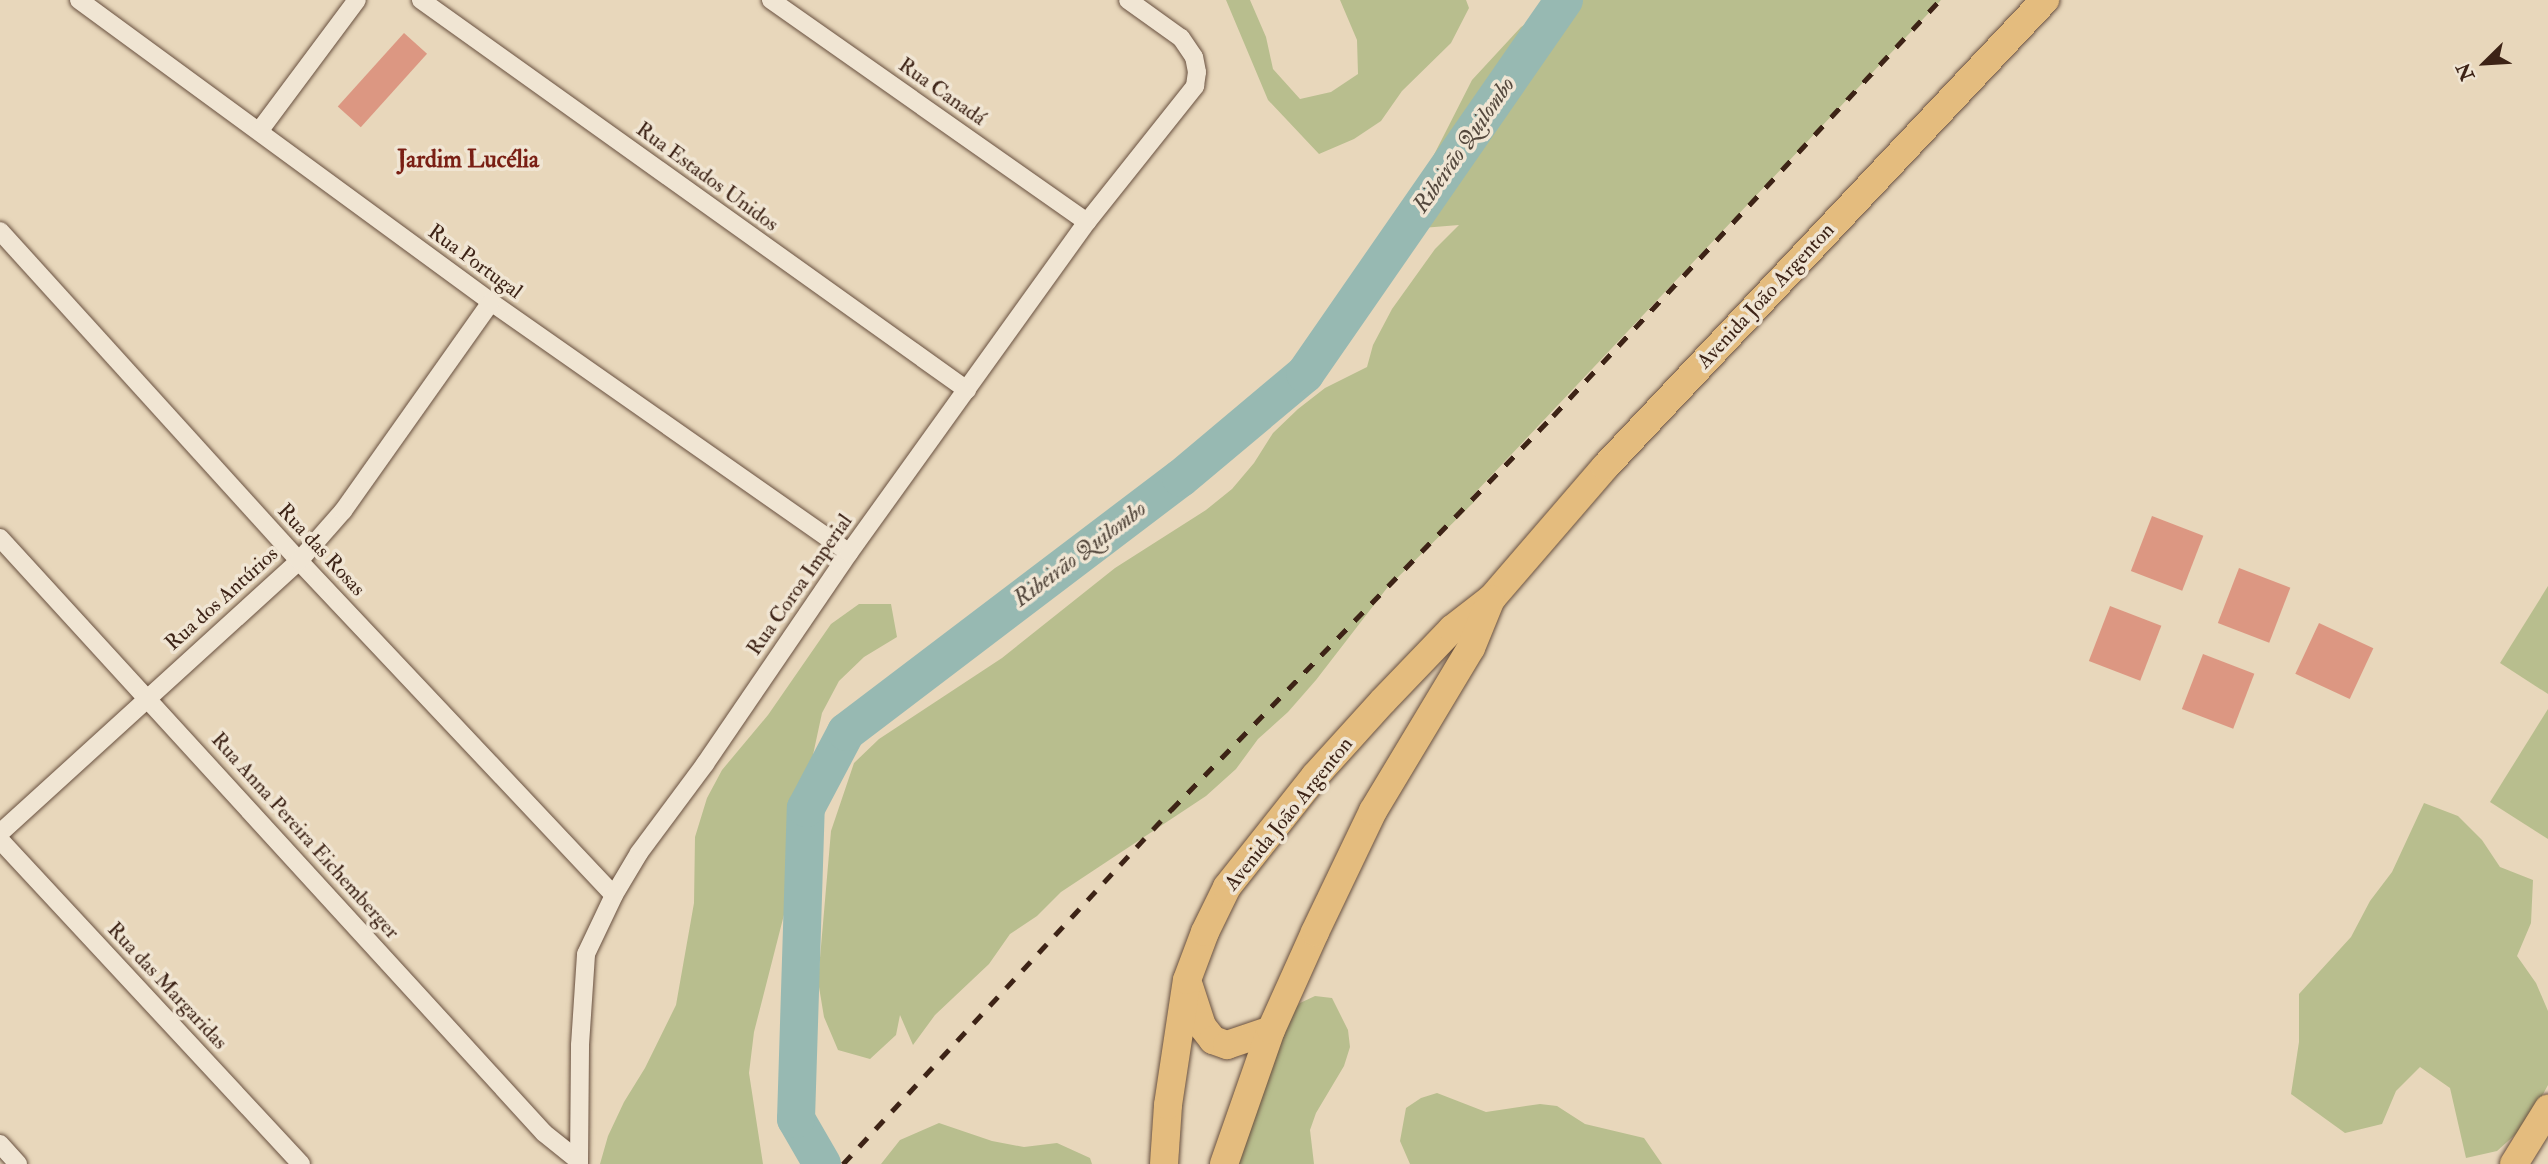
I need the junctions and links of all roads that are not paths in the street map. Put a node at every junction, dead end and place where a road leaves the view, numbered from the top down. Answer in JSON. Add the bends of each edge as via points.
{"nodes":[{"id":1,"x":79,"y":0,"type":"edge"},
{"id":2,"x":357,"y":0,"type":"edge"},
{"id":3,"x":421,"y":0,"type":"edge"},
{"id":4,"x":771,"y":0,"type":"edge"},
{"id":5,"x":1128,"y":0,"type":"edge"},
{"id":6,"x":2045,"y":0,"type":"edge"},
{"id":7,"x":260,"y":130,"type":"junction"},
{"id":8,"x":1087,"y":222,"type":"junction"},
{"id":9,"x":0,"y":231,"type":"edge"},
{"id":10,"x":491,"y":302,"type":"junction"},
{"id":11,"x":967,"y":390,"type":"junction"},
{"id":12,"x":0,"y":538,"type":"edge"},
{"id":13,"x":849,"y":553,"type":"junction"},
{"id":14,"x":299,"y":561,"type":"junction"},
{"id":15,"x":1492,"y":598,"type":"junction"},
{"id":16,"x":147,"y":697,"type":"junction"},
{"id":17,"x":0,"y":833,"type":"edge"},
{"id":18,"x":0,"y":840,"type":"edge"},
{"id":19,"x":614,"y":895,"type":"junction"},
{"id":20,"x":1187,"y":980,"type":"junction"},
{"id":21,"x":1271,"y":1030,"type":"junction"},
{"id":22,"x":2548,"y":1109,"type":"edge"},
{"id":23,"x":0,"y":1144,"type":"edge"},
{"id":24,"x":579,"y":1163,"type":"edge"},
{"id":25,"x":18,"y":1164,"type":"edge"},
{"id":26,"x":300,"y":1164,"type":"edge"},
{"id":27,"x":1164,"y":1164,"type":"edge"},
{"id":28,"x":1223,"y":1164,"type":"edge"},
{"id":29,"x":2514,"y":1164,"type":"edge"}],
"edges":[{"from":1,"to":7,"type":"street","name":"Rua Portugal"},
{"from":2,"to":7,"type":"street"},
{"from":3,"to":11,"type":"street","name":"Rua Estados Unidos"},
{"from":4,"to":8,"type":"street","name":"Rua Canadá"},
{"from":5,"to":8,"type":"street","name":"Rua Coroa Imperial","via":[[1181,38],[1194,57],[1195,86]]},
{"from":6,"to":15,"type":"main road","name":"Avenida João Argenton","via":[[1605,467]]},
{"from":7,"to":10,"type":"street","name":"Rua Portugal"},
{"from":8,"to":11,"type":"street","name":"Rua Coroa Imperial"},
{"from":9,"to":14,"type":"street","name":"Rua das Rosas"},
{"from":10,"to":13,"type":"street","name":"Rua Portugal"},
{"from":10,"to":14,"type":"street","name":"Rua dos Antúrios","via":[[342,511]]},
{"from":11,"to":13,"type":"street","name":"Rua Coroa Imperial"},
{"from":12,"to":16,"type":"street","name":"Rua Anna Pereira Eichemberger"},
{"from":13,"to":19,"type":"street","name":"Rua Coroa Imperial"},
{"from":14,"to":16,"type":"street","name":"Rua dos Antúrios"},
{"from":14,"to":19,"type":"street","name":"Rua das Rosas"},
{"from":15,"to":20,"type":"main road","name":"Avenida João Argenton","via":[[1452,629],[1315,776],[1227,887]]},
{"from":15,"to":21,"type":"main road","name":"Avenida João Argenton","via":[[1471,648],[1373,811]]},
{"from":16,"to":17,"type":"street","name":"Rua dos Antúrios"},
{"from":16,"to":24,"type":"street","name":"Rua Anna Pereira Eichemberger","via":[[544,1133]]},
{"from":18,"to":26,"type":"street","name":"Rua das Margaridas"},
{"from":19,"to":24,"type":"street","name":"Rua Coroa Imperial","via":[[586,954]]},
{"from":20,"to":21,"type":"main road","via":[[1202,1027],[1213,1040],[1227,1045]]},
{"from":20,"to":27,"type":"main road","name":"Avenida João Argenton"},
{"from":21,"to":28,"type":"main road","name":"Avenida João Argenton"},
{"from":22,"to":29,"type":"main road"},
{"from":23,"to":25,"type":"street"}]}
